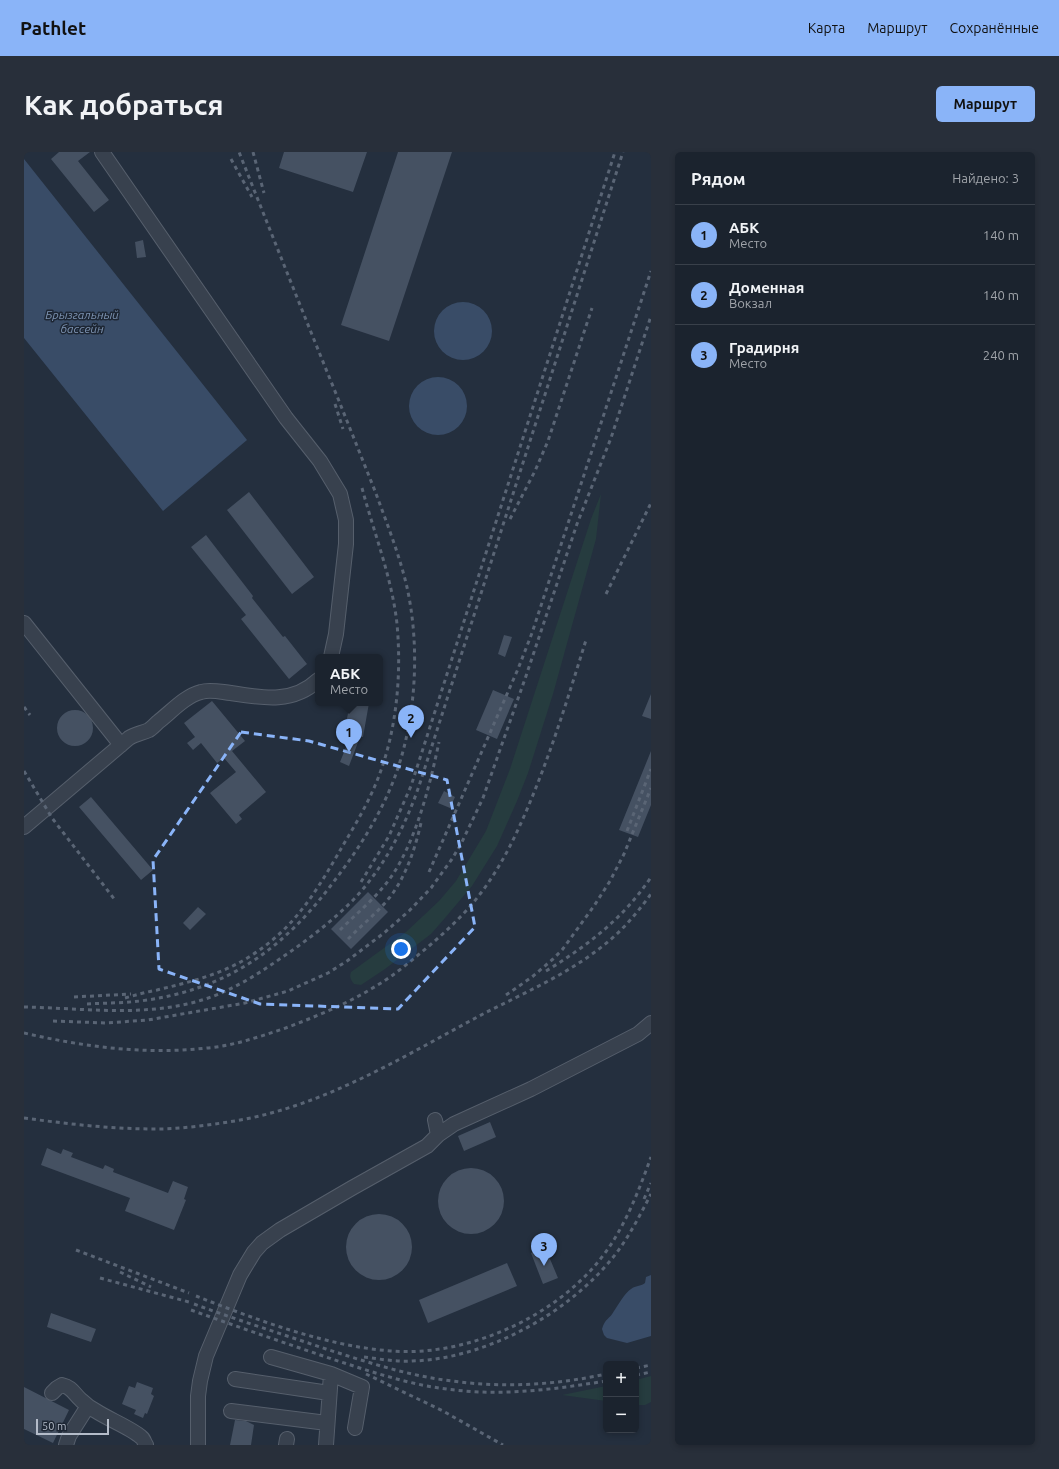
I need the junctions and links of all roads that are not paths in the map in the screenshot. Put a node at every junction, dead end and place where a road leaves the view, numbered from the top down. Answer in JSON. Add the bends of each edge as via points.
{"nodes":[{"id":1,"x":102,"y":152,"type":"edge"},
{"id":2,"x":24,"y":623,"type":"edge"},
{"id":3,"x":332,"y":654,"type":"edge"},
{"id":4,"x":315,"y":682,"type":"edge"},
{"id":5,"x":121,"y":744,"type":"junction"},
{"id":6,"x":24,"y":827,"type":"edge"},
{"id":7,"x":651,"y":1023,"type":"edge"},
{"id":8,"x":434,"y":1120,"type":"dead end"},
{"id":9,"x":438,"y":1135,"type":"junction"},
{"id":10,"x":270,"y":1357,"type":"dead end"},
{"id":11,"x":330,"y":1374,"type":"junction"},
{"id":12,"x":235,"y":1379,"type":"dead end"},
{"id":13,"x":52,"y":1393,"type":"dead end"},
{"id":14,"x":330,"y":1393,"type":"junction"},
{"id":15,"x":88,"y":1406,"type":"junction"},
{"id":16,"x":231,"y":1411,"type":"dead end"},
{"id":17,"x":328,"y":1424,"type":"junction"},
{"id":18,"x":355,"y":1428,"type":"dead end"},
{"id":19,"x":66,"y":1445,"type":"edge"},
{"id":20,"x":146,"y":1445,"type":"edge"},
{"id":21,"x":198,"y":1445,"type":"edge"},
{"id":22,"x":326,"y":1445,"type":"edge"}],
"edges":[{"from":1,"to":3,"type":"lane","via":[[286,418],[320,461],[340,494],[346,520],[346,544],[336,638]]},
{"from":2,"to":5,"type":"lane"},
{"from":4,"to":5,"type":"lane","via":[[295,695],[273,698],[200,692],[149,730],[138,733]]},
{"from":5,"to":6,"type":"lane"},
{"from":7,"to":9,"type":"lane","via":[[626,1040],[531,1089],[454,1124]]},
{"from":8,"to":9,"type":"lane"},
{"from":9,"to":21,"type":"lane","via":[[427,1146],[280,1230],[254,1252],[229,1299],[203,1368],[198,1402]]},
{"from":10,"to":11,"type":"lane"},
{"from":11,"to":14,"type":"lane"},
{"from":11,"to":18,"type":"lane","via":[[362,1387]]},
{"from":12,"to":14,"type":"lane"},
{"from":13,"to":15,"type":"lane","via":[[62,1385],[66,1386]]},
{"from":14,"to":17,"type":"lane"},
{"from":15,"to":19,"type":"lane"},
{"from":15,"to":20,"type":"lane","via":[[136,1433],[143,1438]]},
{"from":16,"to":17,"type":"lane"},
{"from":17,"to":22,"type":"lane"}]}
